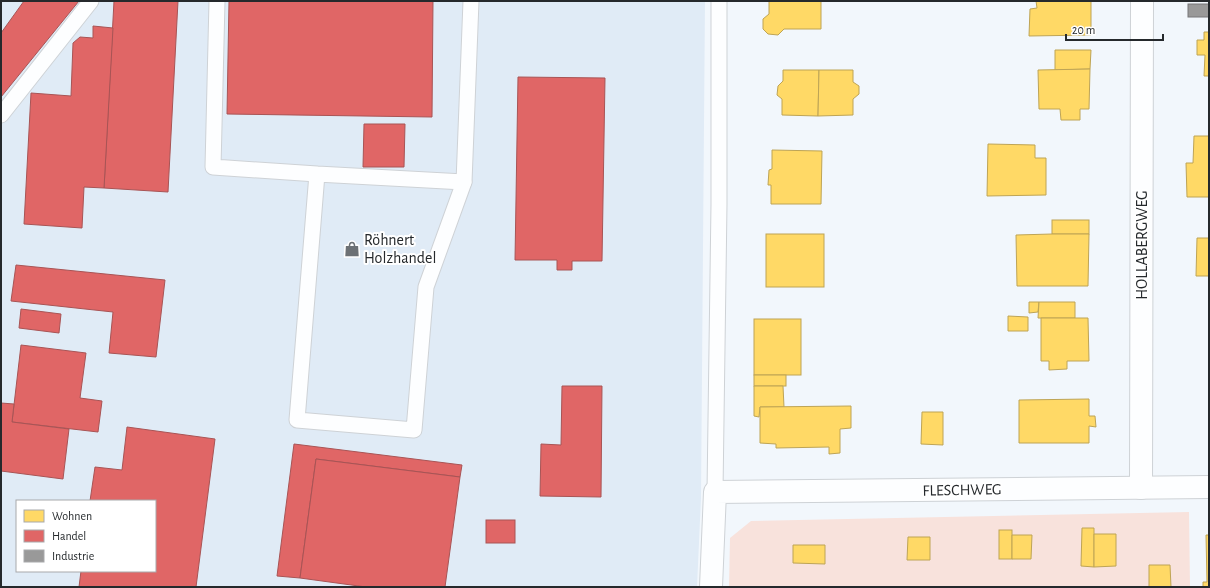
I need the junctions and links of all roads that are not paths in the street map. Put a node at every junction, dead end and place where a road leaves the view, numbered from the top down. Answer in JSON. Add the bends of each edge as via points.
{"nodes":[{"id":1,"x":91,"y":1,"type":"edge"},
{"id":2,"x":217,"y":1,"type":"edge"},
{"id":3,"x":471,"y":1,"type":"edge"},
{"id":4,"x":719,"y":1,"type":"edge"},
{"id":5,"x":1142,"y":1,"type":"edge"},
{"id":6,"x":1,"y":115,"type":"edge"},
{"id":7,"x":317,"y":174,"type":"junction"},
{"id":8,"x":464,"y":182,"type":"junction"},
{"id":9,"x":1209,"y":487,"type":"edge"},
{"id":10,"x":1141,"y":488,"type":"junction"},
{"id":11,"x":715,"y":492,"type":"junction"},
{"id":12,"x":711,"y":587,"type":"edge"}],
"edges":[{"from":1,"to":6,"type":"lane"},
{"from":2,"to":7,"type":"lane","via":[[213,167]]},
{"from":3,"to":8,"type":"lane"},
{"from":4,"to":11,"type":"lane"},
{"from":5,"to":10,"type":"street","name":"HOLLABERGWEG"},
{"from":7,"to":8,"type":"lane"},
{"from":7,"to":8,"type":"lane","via":[[297,420],[414,430],[426,287]]},
{"from":9,"to":10,"type":"street","name":"FLESCHWEG"},
{"from":10,"to":11,"type":"street","name":"FLESCHWEG"},
{"from":11,"to":12,"type":"street"}]}
